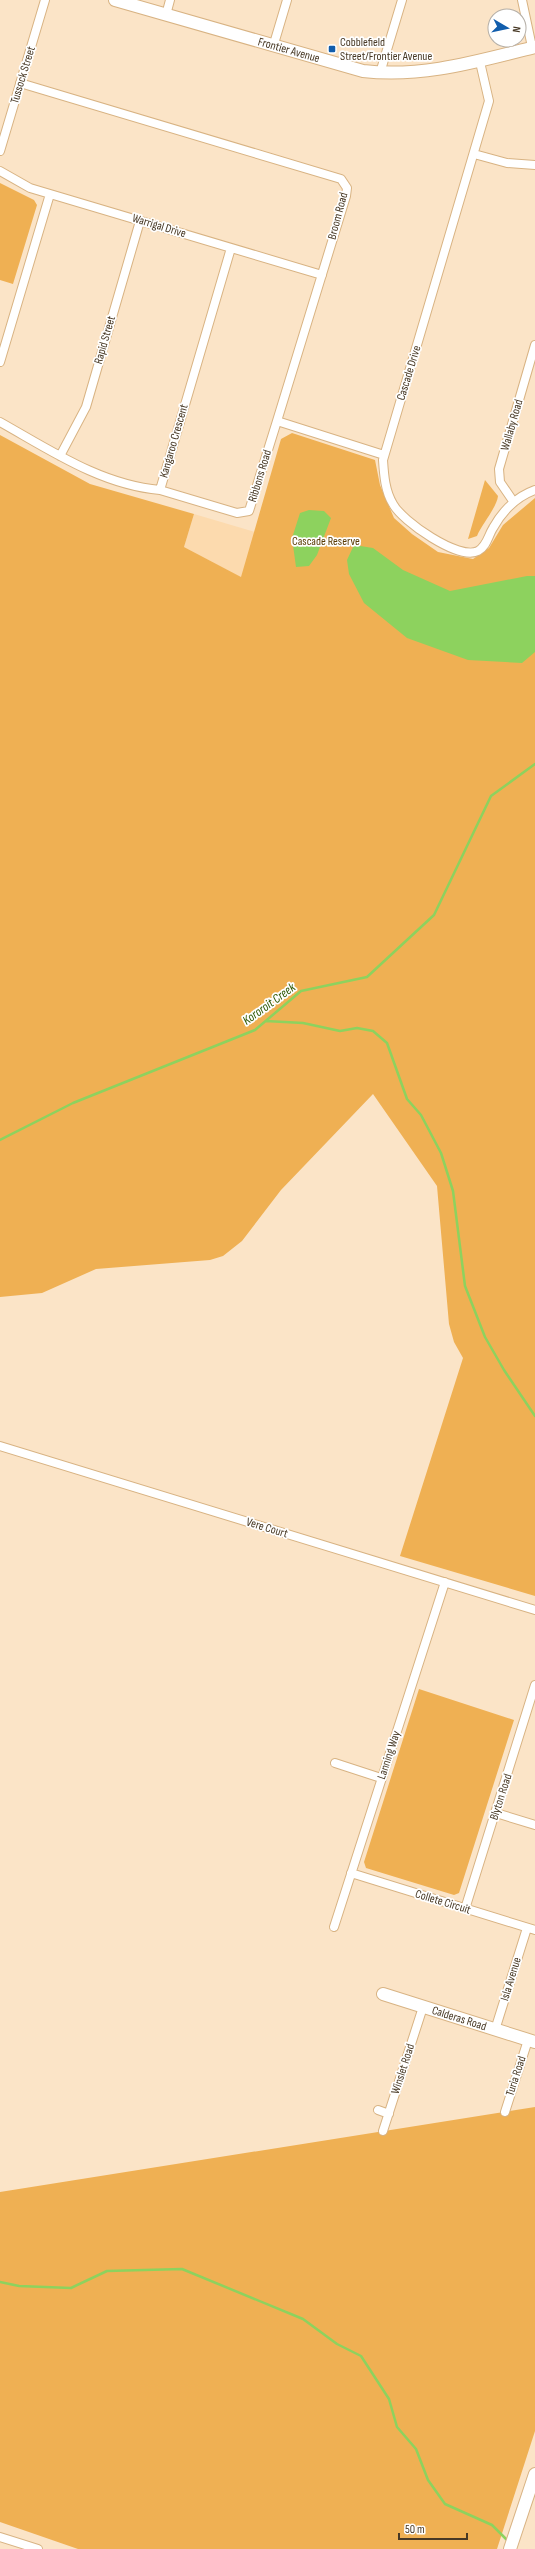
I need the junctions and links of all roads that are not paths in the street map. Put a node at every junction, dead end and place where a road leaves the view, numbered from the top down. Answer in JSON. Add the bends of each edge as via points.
{"nodes":[{"id":1,"x":45,"y":0,"type":"edge"},
{"id":2,"x":115,"y":0,"type":"edge"},
{"id":3,"x":170,"y":0,"type":"edge"},
{"id":4,"x":287,"y":0,"type":"edge"},
{"id":5,"x":402,"y":0,"type":"edge"},
{"id":6,"x":522,"y":0,"type":"edge"},
{"id":7,"x":166,"y":15,"type":"junction"},
{"id":8,"x":273,"y":47,"type":"junction"},
{"id":9,"x":534,"y":47,"type":"edge"},
{"id":10,"x":480,"y":62,"type":"junction"},
{"id":11,"x":380,"y":73,"type":"junction"},
{"id":12,"x":20,"y":83,"type":"junction"},
{"id":13,"x":0,"y":150,"type":"edge"},
{"id":14,"x":474,"y":154,"type":"junction"},
{"id":15,"x":535,"y":165,"type":"edge"},
{"id":16,"x":0,"y":171,"type":"edge"},
{"id":17,"x":50,"y":194,"type":"junction"},
{"id":18,"x":140,"y":221,"type":"junction"},
{"id":19,"x":231,"y":248,"type":"junction"},
{"id":20,"x":322,"y":275,"type":"junction"},
{"id":21,"x":535,"y":345,"type":"edge"},
{"id":22,"x":0,"y":362,"type":"edge"},
{"id":23,"x":277,"y":421,"type":"junction"},
{"id":24,"x":0,"y":422,"type":"edge"},
{"id":25,"x":384,"y":455,"type":"junction"},
{"id":26,"x":60,"y":456,"type":"junction"},
{"id":27,"x":160,"y":490,"type":"junction"},
{"id":28,"x":535,"y":490,"type":"edge"},
{"id":29,"x":513,"y":501,"type":"junction"},
{"id":30,"x":0,"y":1446,"type":"edge"},
{"id":31,"x":445,"y":1582,"type":"junction"},
{"id":32,"x":535,"y":1610,"type":"edge"},
{"id":33,"x":535,"y":1685,"type":"edge"},
{"id":34,"x":526,"y":1717,"type":"junction"},
{"id":35,"x":535,"y":1719,"type":"edge"},
{"id":36,"x":334,"y":1763,"type":"dead end"},
{"id":37,"x":381,"y":1778,"type":"junction"},
{"id":38,"x":496,"y":1813,"type":"junction"},
{"id":39,"x":535,"y":1825,"type":"edge"},
{"id":40,"x":351,"y":1873,"type":"junction"},
{"id":41,"x":465,"y":1909,"type":"junction"},
{"id":42,"x":334,"y":1927,"type":"dead end"},
{"id":43,"x":531,"y":1929,"type":"edge"},
{"id":44,"x":383,"y":1994,"type":"dead end"},
{"id":45,"x":423,"y":2007,"type":"junction"},
{"id":46,"x":495,"y":2030,"type":"junction"},
{"id":47,"x":531,"y":2041,"type":"edge"},
{"id":48,"x":378,"y":2110,"type":"dead end"},
{"id":49,"x":505,"y":2112,"type":"dead end"},
{"id":50,"x":389,"y":2114,"type":"junction"},
{"id":51,"x":384,"y":2131,"type":"dead end"},
{"id":52,"x":535,"y":2474,"type":"edge"},
{"id":53,"x":0,"y":2537,"type":"edge"},
{"id":54,"x":38,"y":2549,"type":"edge"},
{"id":55,"x":510,"y":2549,"type":"edge"}],
"edges":[{"from":1,"to":12,"type":"street","name":"Tussock Street"},
{"from":2,"to":7,"type":"street","name":"Frontier Avenue"},
{"from":3,"to":7,"type":"street"},
{"from":4,"to":8,"type":"street"},
{"from":5,"to":11,"type":"street"},
{"from":6,"to":9,"type":"street"},
{"from":7,"to":8,"type":"street","name":"Frontier Avenue"},
{"from":8,"to":11,"type":"street","name":"Frontier Avenue","via":[[345,68]]},
{"from":9,"to":10,"type":"street","name":"Frontier Avenue"},
{"from":10,"to":11,"type":"street","name":"Frontier Avenue","via":[[421,72]]},
{"from":10,"to":14,"type":"street","name":"Cascade Drive","via":[[490,101]]},
{"from":12,"to":13,"type":"street","name":"Tussock Street"},
{"from":12,"to":20,"type":"street","name":"Broom Road","via":[[341,179],[346,188],[346,196]]},
{"from":14,"to":15,"type":"street","via":[[507,163]]},
{"from":14,"to":25,"type":"street","name":"Cascade Drive"},
{"from":16,"to":17,"type":"street","name":"Warrigal Drive","via":[[30,188]]},
{"from":17,"to":18,"type":"street","name":"Warrigal Drive"},
{"from":17,"to":22,"type":"street"},
{"from":18,"to":19,"type":"street","name":"Warrigal Drive"},
{"from":18,"to":26,"type":"street","name":"Rapid Street","via":[[86,407]]},
{"from":19,"to":20,"type":"street","name":"Warrigal Drive"},
{"from":19,"to":27,"type":"street","name":"Kangaroo Crescent"},
{"from":20,"to":23,"type":"street","name":"Broom Road"},
{"from":21,"to":29,"type":"street","name":"Wallaby Road","via":[[499,469],[500,482]]},
{"from":23,"to":25,"type":"street"},
{"from":23,"to":27,"type":"street","name":"Ribbons Road","via":[[249,511],[237,513]]},
{"from":24,"to":26,"type":"street","name":"Kangaroo Crescent"},
{"from":25,"to":29,"type":"street","name":"Cascade Drive","via":[[384,474],[393,506],[437,541],[452,548],[477,552],[484,546],[493,527]]},
{"from":26,"to":27,"type":"street","name":"Kangaroo Crescent","via":[[95,474],[143,488]]},
{"from":28,"to":29,"type":"street","name":"Cascade Drive"},
{"from":30,"to":31,"type":"street","name":"Vere Court"},
{"from":31,"to":32,"type":"street","name":"Vere Court"},
{"from":31,"to":37,"type":"street","name":"Lanning Way"},
{"from":33,"to":34,"type":"street","name":"Blyton Road"},
{"from":34,"to":35,"type":"street"},
{"from":34,"to":38,"type":"street","name":"Blyton Road"},
{"from":36,"to":37,"type":"street"},
{"from":37,"to":40,"type":"street","name":"Lanning Way"},
{"from":38,"to":39,"type":"street"},
{"from":38,"to":41,"type":"street","name":"Blyton Road"},
{"from":40,"to":41,"type":"street","name":"Collete Circuit"},
{"from":40,"to":42,"type":"street","name":"Lanning Way"},
{"from":41,"to":43,"type":"street","name":"Collete Circuit"},
{"from":43,"to":46,"type":"street","name":"Isla Avenue"},
{"from":44,"to":45,"type":"street","name":"Calderas Road"},
{"from":45,"to":46,"type":"street","name":"Calderas Road"},
{"from":45,"to":50,"type":"street","name":"Winslet Road"},
{"from":46,"to":47,"type":"street","name":"Calderas Road"},
{"from":47,"to":49,"type":"street","name":"Turia Road"},
{"from":48,"to":50,"type":"street"},
{"from":50,"to":51,"type":"street","name":"Winslet Road"},
{"from":52,"to":55,"type":"street"},
{"from":53,"to":54,"type":"street"}]}
